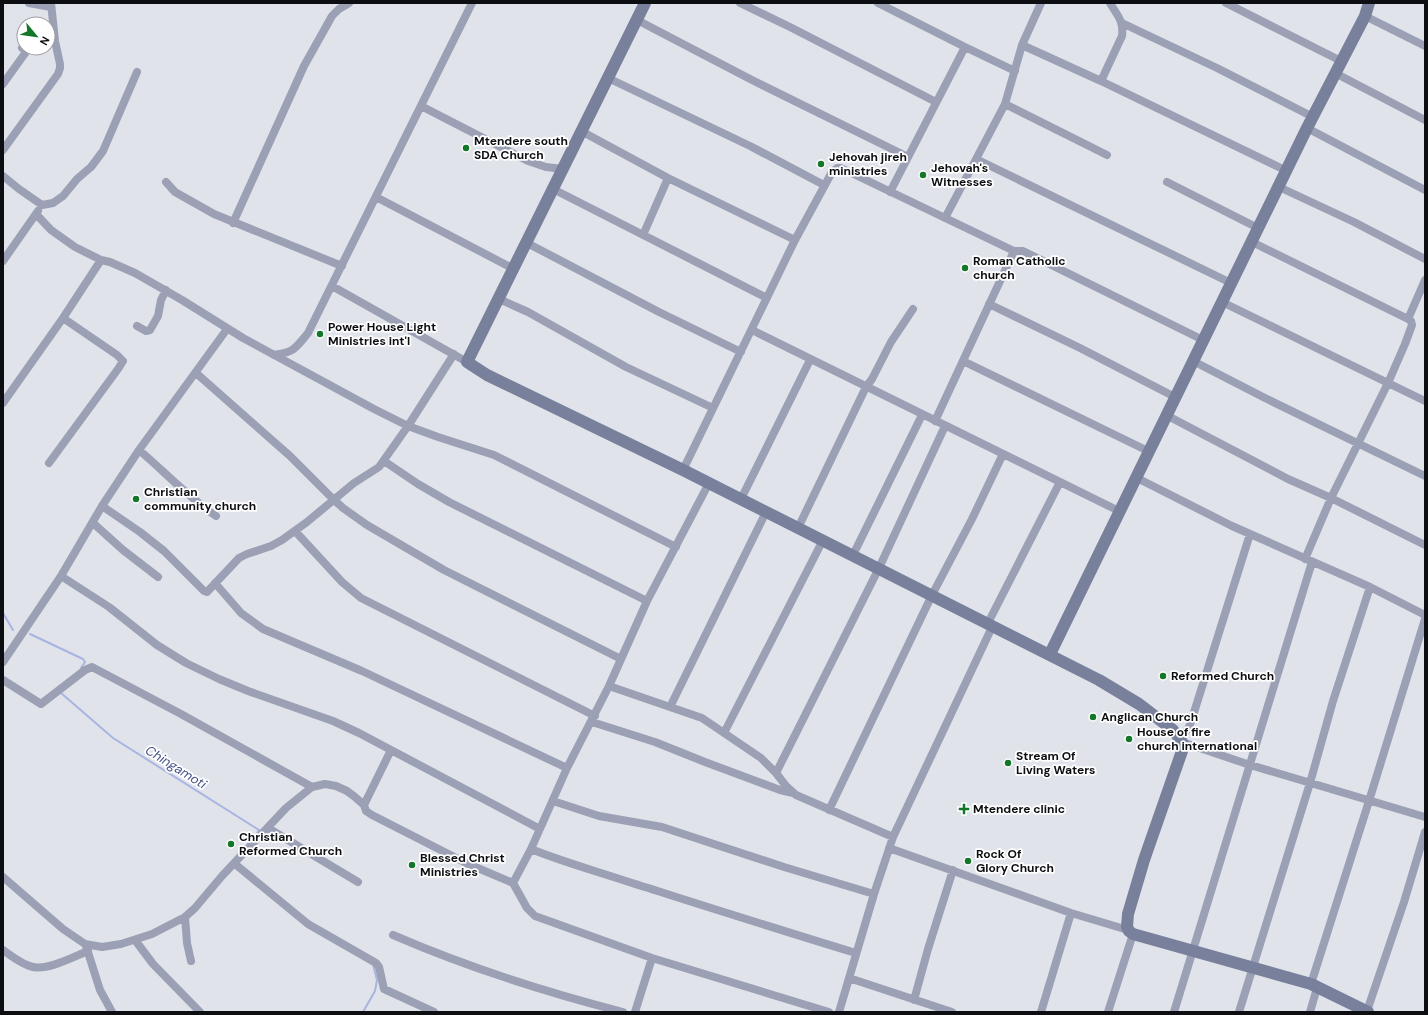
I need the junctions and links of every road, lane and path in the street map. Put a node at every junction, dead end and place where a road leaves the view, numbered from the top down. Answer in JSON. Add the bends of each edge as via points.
{"nodes":[{"id":1,"x":29,"y":3,"type":"edge"},
{"id":2,"x":349,"y":3,"type":"edge"},
{"id":3,"x":472,"y":3,"type":"edge"},
{"id":4,"x":645,"y":3,"type":"edge"},
{"id":5,"x":740,"y":3,"type":"edge"},
{"id":6,"x":878,"y":3,"type":"edge"},
{"id":7,"x":1040,"y":3,"type":"edge"},
{"id":8,"x":1110,"y":3,"type":"edge"},
{"id":9,"x":1226,"y":3,"type":"edge"},
{"id":10,"x":1369,"y":3,"type":"edge"},
{"id":11,"x":51,"y":5,"type":"edge"},
{"id":12,"x":52,"y":16,"type":"edge"},
{"id":13,"x":1365,"y":16,"type":"junction"},
{"id":14,"x":637,"y":20,"type":"junction"},
{"id":15,"x":1122,"y":23,"type":"junction"},
{"id":16,"x":1022,"y":45,"type":"junction"},
{"id":17,"x":56,"y":46,"type":"edge"},
{"id":18,"x":1425,"y":46,"type":"edge"},
{"id":19,"x":965,"y":47,"type":"junction"},
{"id":20,"x":20,"y":56,"type":"edge"},
{"id":21,"x":1341,"y":61,"type":"junction"},
{"id":22,"x":1015,"y":70,"type":"junction"},
{"id":23,"x":137,"y":72,"type":"dead end"},
{"id":24,"x":1335,"y":73,"type":"junction"},
{"id":25,"x":608,"y":78,"type":"junction"},
{"id":26,"x":1101,"y":81,"type":"junction"},
{"id":27,"x":3,"y":84,"type":"edge"},
{"id":28,"x":936,"y":102,"type":"junction"},
{"id":29,"x":1004,"y":104,"type":"junction"},
{"id":30,"x":421,"y":106,"type":"junction"},
{"id":31,"x":1313,"y":117,"type":"junction"},
{"id":32,"x":1425,"y":120,"type":"edge"},
{"id":33,"x":1307,"y":128,"type":"junction"},
{"id":34,"x":582,"y":131,"type":"junction"},
{"id":35,"x":3,"y":150,"type":"edge"},
{"id":36,"x":1107,"y":155,"type":"dead end"},
{"id":37,"x":908,"y":157,"type":"junction"},
{"id":38,"x":976,"y":158,"type":"junction"},
{"id":39,"x":563,"y":169,"type":"junction"},
{"id":40,"x":1287,"y":171,"type":"junction"},
{"id":41,"x":3,"y":176,"type":"edge"},
{"id":42,"x":668,"y":178,"type":"junction"},
{"id":43,"x":166,"y":182,"type":"dead end"},
{"id":44,"x":1167,"y":182,"type":"dead end"},
{"id":45,"x":824,"y":185,"type":"junction"},
{"id":46,"x":1279,"y":187,"type":"junction"},
{"id":47,"x":553,"y":189,"type":"junction"},
{"id":48,"x":1425,"y":190,"type":"edge"},
{"id":49,"x":890,"y":192,"type":"junction"},
{"id":50,"x":376,"y":197,"type":"junction"},
{"id":51,"x":42,"y":205,"type":"junction"},
{"id":52,"x":36,"y":214,"type":"junction"},
{"id":53,"x":945,"y":218,"type":"junction"},
{"id":54,"x":233,"y":223,"type":"junction"},
{"id":55,"x":1258,"y":228,"type":"junction"},
{"id":56,"x":642,"y":235,"type":"junction"},
{"id":57,"x":795,"y":240,"type":"junction"},
{"id":58,"x":1252,"y":242,"type":"junction"},
{"id":59,"x":527,"y":244,"type":"junction"},
{"id":60,"x":1014,"y":251,"type":"junction"},
{"id":61,"x":1425,"y":259,"type":"edge"},
{"id":62,"x":101,"y":260,"type":"junction"},
{"id":63,"x":3,"y":261,"type":"edge"},
{"id":64,"x":342,"y":266,"type":"junction"},
{"id":65,"x":514,"y":269,"type":"junction"},
{"id":66,"x":1425,"y":280,"type":"edge"},
{"id":67,"x":1231,"y":283,"type":"junction"},
{"id":68,"x":332,"y":286,"type":"junction"},
{"id":69,"x":166,"y":290,"type":"junction"},
{"id":70,"x":768,"y":298,"type":"junction"},
{"id":71,"x":499,"y":299,"type":"junction"},
{"id":72,"x":1222,"y":302,"type":"junction"},
{"id":73,"x":989,"y":304,"type":"junction"},
{"id":74,"x":913,"y":309,"type":"dead end"},
{"id":75,"x":63,"y":318,"type":"junction"},
{"id":76,"x":1408,"y":319,"type":"junction"},
{"id":77,"x":137,"y":326,"type":"dead end"},
{"id":78,"x":227,"y":329,"type":"junction"},
{"id":79,"x":752,"y":330,"type":"junction"},
{"id":80,"x":1203,"y":340,"type":"junction"},
{"id":81,"x":741,"y":352,"type":"junction"},
{"id":82,"x":454,"y":354,"type":"junction"},
{"id":83,"x":274,"y":355,"type":"junction"},
{"id":84,"x":810,"y":360,"type":"junction"},
{"id":85,"x":963,"y":361,"type":"junction"},
{"id":86,"x":1193,"y":361,"type":"junction"},
{"id":87,"x":468,"y":362,"type":"junction"},
{"id":88,"x":196,"y":373,"type":"junction"},
{"id":89,"x":1388,"y":383,"type":"junction"},
{"id":90,"x":866,"y":387,"type":"junction"},
{"id":91,"x":1175,"y":397,"type":"junction"},
{"id":92,"x":1425,"y":401,"type":"edge"},
{"id":93,"x":3,"y":403,"type":"edge"},
{"id":94,"x":713,"y":408,"type":"junction"},
{"id":95,"x":922,"y":415,"type":"junction"},
{"id":96,"x":1166,"y":415,"type":"junction"},
{"id":97,"x":935,"y":421,"type":"junction"},
{"id":98,"x":408,"y":426,"type":"junction"},
{"id":99,"x":945,"y":426,"type":"junction"},
{"id":100,"x":1359,"y":443,"type":"junction"},
{"id":101,"x":139,"y":450,"type":"junction"},
{"id":102,"x":1148,"y":451,"type":"junction"},
{"id":103,"x":1003,"y":454,"type":"junction"},
{"id":104,"x":384,"y":461,"type":"junction"},
{"id":105,"x":49,"y":463,"type":"dead end"},
{"id":106,"x":683,"y":470,"type":"junction"},
{"id":107,"x":1425,"y":476,"type":"edge"},
{"id":108,"x":1135,"y":477,"type":"junction"},
{"id":109,"x":1060,"y":482,"type":"junction"},
{"id":110,"x":709,"y":483,"type":"junction"},
{"id":111,"x":1331,"y":498,"type":"junction"},
{"id":112,"x":333,"y":499,"type":"junction"},
{"id":113,"x":741,"y":499,"type":"junction"},
{"id":114,"x":102,"y":506,"type":"junction"},
{"id":115,"x":1119,"y":511,"type":"junction"},
{"id":116,"x":766,"y":512,"type":"junction"},
{"id":117,"x":216,"y":516,"type":"dead end"},
{"id":118,"x":93,"y":523,"type":"junction"},
{"id":119,"x":798,"y":528,"type":"junction"},
{"id":120,"x":295,"y":531,"type":"junction"},
{"id":121,"x":1250,"y":534,"type":"junction"},
{"id":122,"x":823,"y":540,"type":"junction"},
{"id":123,"x":1425,"y":545,"type":"edge"},
{"id":124,"x":676,"y":547,"type":"junction"},
{"id":125,"x":853,"y":555,"type":"junction"},
{"id":126,"x":1308,"y":560,"type":"junction"},
{"id":127,"x":878,"y":568,"type":"junction"},
{"id":128,"x":61,"y":576,"type":"junction"},
{"id":129,"x":158,"y":577,"type":"dead end"},
{"id":130,"x":215,"y":583,"type":"junction"},
{"id":131,"x":1370,"y":587,"type":"junction"},
{"id":132,"x":932,"y":595,"type":"junction"},
{"id":133,"x":647,"y":601,"type":"junction"},
{"id":134,"x":1425,"y":615,"type":"edge"},
{"id":135,"x":1425,"y":619,"type":"edge"},
{"id":136,"x":991,"y":624,"type":"junction"},
{"id":137,"x":1050,"y":654,"type":"junction"},
{"id":138,"x":621,"y":659,"type":"junction"},
{"id":139,"x":3,"y":662,"type":"edge"},
{"id":140,"x":3,"y":680,"type":"edge"},
{"id":141,"x":609,"y":686,"type":"junction"},
{"id":142,"x":670,"y":707,"type":"junction"},
{"id":143,"x":593,"y":719,"type":"junction"},
{"id":144,"x":724,"y":733,"type":"junction"},
{"id":145,"x":1181,"y":740,"type":"junction"},
{"id":146,"x":391,"y":750,"type":"junction"},
{"id":147,"x":1250,"y":764,"type":"junction"},
{"id":148,"x":567,"y":768,"type":"junction"},
{"id":149,"x":776,"y":773,"type":"junction"},
{"id":150,"x":1310,"y":783,"type":"junction"},
{"id":151,"x":312,"y":787,"type":"junction"},
{"id":152,"x":793,"y":793,"type":"junction"},
{"id":153,"x":553,"y":801,"type":"junction"},
{"id":154,"x":1369,"y":801,"type":"junction"},
{"id":155,"x":364,"y":805,"type":"junction"},
{"id":156,"x":829,"y":810,"type":"junction"},
{"id":157,"x":1425,"y":817,"type":"edge"},
{"id":158,"x":268,"y":828,"type":"junction"},
{"id":159,"x":540,"y":830,"type":"junction"},
{"id":160,"x":1425,"y":832,"type":"edge"},
{"id":161,"x":893,"y":837,"type":"junction"},
{"id":162,"x":889,"y":848,"type":"junction"},
{"id":163,"x":531,"y":849,"type":"junction"},
{"id":164,"x":235,"y":864,"type":"junction"},
{"id":165,"x":953,"y":870,"type":"junction"},
{"id":166,"x":3,"y":877,"type":"edge"},
{"id":167,"x":358,"y":882,"type":"dead end"},
{"id":168,"x":513,"y":882,"type":"junction"},
{"id":169,"x":874,"y":894,"type":"junction"},
{"id":170,"x":1071,"y":913,"type":"junction"},
{"id":171,"x":185,"y":917,"type":"junction"},
{"id":172,"x":1131,"y":932,"type":"junction"},
{"id":173,"x":393,"y":935,"type":"dead end"},
{"id":174,"x":135,"y":940,"type":"junction"},
{"id":175,"x":87,"y":948,"type":"junction"},
{"id":176,"x":3,"y":950,"type":"edge"},
{"id":177,"x":1193,"y":951,"type":"junction"},
{"id":178,"x":856,"y":953,"type":"junction"},
{"id":179,"x":652,"y":958,"type":"junction"},
{"id":180,"x":191,"y":960,"type":"dead end"},
{"id":181,"x":1252,"y":968,"type":"junction"},
{"id":182,"x":849,"y":978,"type":"junction"},
{"id":183,"x":1314,"y":986,"type":"junction"},
{"id":184,"x":914,"y":1000,"type":"junction"},
{"id":185,"x":110,"y":1011,"type":"edge"},
{"id":186,"x":200,"y":1012,"type":"edge"},
{"id":187,"x":434,"y":1012,"type":"edge"},
{"id":188,"x":623,"y":1012,"type":"edge"},
{"id":189,"x":635,"y":1012,"type":"edge"},
{"id":190,"x":829,"y":1012,"type":"edge"},
{"id":191,"x":839,"y":1012,"type":"edge"},
{"id":192,"x":952,"y":1012,"type":"edge"},
{"id":193,"x":1041,"y":1012,"type":"edge"},
{"id":194,"x":1108,"y":1012,"type":"edge"},
{"id":195,"x":1174,"y":1012,"type":"edge"},
{"id":196,"x":1239,"y":1012,"type":"edge"},
{"id":197,"x":1310,"y":1012,"type":"edge"},
{"id":198,"x":1368,"y":1012,"type":"edge"}],
"edges":[{"from":1,"to":11,"type":"street"},
{"from":2,"to":54,"type":"street","via":[[332,16],[304,66]]},
{"from":3,"to":30,"type":"street"},
{"from":4,"to":14,"type":"main road"},
{"from":5,"to":28,"type":"street"},
{"from":6,"to":19,"type":"street"},
{"from":7,"to":16,"type":"street"},
{"from":8,"to":15,"type":"street"},
{"from":9,"to":21,"type":"street"},
{"from":10,"to":13,"type":"main road"},
{"from":11,"to":12,"type":"street"},
{"from":13,"to":18,"type":"street"},
{"from":13,"to":21,"type":"main road"},
{"from":14,"to":25,"type":"main road"},
{"from":14,"to":37,"type":"street"},
{"from":15,"to":26,"type":"street","via":[[1122,36]]},
{"from":15,"to":31,"type":"street"},
{"from":16,"to":22,"type":"street"},
{"from":16,"to":26,"type":"street"},
{"from":17,"to":35,"type":"street","via":[[60,68],[58,74]]},
{"from":19,"to":22,"type":"street"},
{"from":19,"to":28,"type":"street"},
{"from":20,"to":27,"type":"street"},
{"from":21,"to":24,"type":"main road"},
{"from":22,"to":29,"type":"street"},
{"from":23,"to":51,"type":"street","via":[[103,151],[63,196],[53,203]]},
{"from":24,"to":31,"type":"main road"},
{"from":24,"to":32,"type":"street"},
{"from":25,"to":34,"type":"main road"},
{"from":25,"to":45,"type":"street","via":[[750,146]]},
{"from":26,"to":40,"type":"street"},
{"from":28,"to":37,"type":"street"},
{"from":29,"to":36,"type":"street"},
{"from":29,"to":38,"type":"street"},
{"from":30,"to":39,"type":"street","via":[[528,161]]},
{"from":30,"to":50,"type":"street"},
{"from":31,"to":33,"type":"main road"},
{"from":33,"to":40,"type":"main road"},
{"from":33,"to":48,"type":"street"},
{"from":34,"to":39,"type":"main road"},
{"from":34,"to":42,"type":"street"},
{"from":37,"to":49,"type":"street"},
{"from":38,"to":53,"type":"street"},
{"from":38,"to":67,"type":"street"},
{"from":39,"to":47,"type":"main road"},
{"from":40,"to":46,"type":"main road"},
{"from":41,"to":51,"type":"street"},
{"from":42,"to":56,"type":"street"},
{"from":42,"to":57,"type":"street"},
{"from":43,"to":54,"type":"street","via":[[175,192]]},
{"from":44,"to":55,"type":"street"},
{"from":45,"to":49,"type":"street","via":[[832,172],[841,168]]},
{"from":45,"to":57,"type":"street"},
{"from":46,"to":55,"type":"main road"},
{"from":46,"to":61,"type":"street"},
{"from":47,"to":56,"type":"street"},
{"from":47,"to":59,"type":"main road"},
{"from":49,"to":53,"type":"street"},
{"from":50,"to":64,"type":"street"},
{"from":50,"to":65,"type":"street"},
{"from":51,"to":52,"type":"street"},
{"from":52,"to":62,"type":"street","via":[[62,238]]},
{"from":52,"to":63,"type":"street"},
{"from":53,"to":60,"type":"street"},
{"from":54,"to":64,"type":"street"},
{"from":55,"to":58,"type":"main road"},
{"from":56,"to":70,"type":"street"},
{"from":57,"to":70,"type":"street"},
{"from":58,"to":67,"type":"main road"},
{"from":58,"to":76,"type":"street"},
{"from":59,"to":65,"type":"main road"},
{"from":59,"to":81,"type":"street"},
{"from":60,"to":73,"type":"street"},
{"from":60,"to":80,"type":"street","via":[[1023,251]]},
{"from":62,"to":69,"type":"street","via":[[135,273]]},
{"from":62,"to":75,"type":"street"},
{"from":64,"to":68,"type":"street"},
{"from":65,"to":71,"type":"main road"},
{"from":66,"to":76,"type":"street"},
{"from":67,"to":72,"type":"main road"},
{"from":68,"to":82,"type":"street"},
{"from":68,"to":83,"type":"street","via":[[308,333],[298,345],[288,353]]},
{"from":69,"to":77,"type":"street","via":[[158,316],[150,330],[146,331]]},
{"from":69,"to":78,"type":"street"},
{"from":70,"to":79,"type":"street"},
{"from":71,"to":87,"type":"main road"},
{"from":71,"to":94,"type":"street","via":[[528,312],[626,367]]},
{"from":72,"to":80,"type":"main road"},
{"from":72,"to":89,"type":"street"},
{"from":73,"to":85,"type":"street"},
{"from":73,"to":91,"type":"street"},
{"from":74,"to":90,"type":"street"},
{"from":75,"to":93,"type":"street"},
{"from":75,"to":105,"type":"street","via":[[123,361]]},
{"from":76,"to":89,"type":"street","via":[[1412,328]]},
{"from":78,"to":83,"type":"street"},
{"from":78,"to":88,"type":"street"},
{"from":79,"to":81,"type":"street"},
{"from":79,"to":84,"type":"street"},
{"from":80,"to":86,"type":"main road"},
{"from":81,"to":94,"type":"street"},
{"from":82,"to":87,"type":"street"},
{"from":82,"to":98,"type":"street"},
{"from":83,"to":98,"type":"street"},
{"from":84,"to":90,"type":"street"},
{"from":84,"to":113,"type":"street"},
{"from":85,"to":97,"type":"street"},
{"from":85,"to":102,"type":"street"},
{"from":86,"to":91,"type":"main road"},
{"from":86,"to":100,"type":"street"},
{"from":87,"to":106,"type":"main road","via":[[487,374]]},
{"from":88,"to":101,"type":"street"},
{"from":88,"to":112,"type":"street","via":[[290,456]]},
{"from":89,"to":92,"type":"street"},
{"from":89,"to":100,"type":"street"},
{"from":90,"to":95,"type":"street"},
{"from":90,"to":119,"type":"street"},
{"from":91,"to":96,"type":"main road"},
{"from":94,"to":106,"type":"street"},
{"from":95,"to":97,"type":"street"},
{"from":95,"to":125,"type":"street"},
{"from":96,"to":102,"type":"main road"},
{"from":96,"to":111,"type":"street","via":[[1288,479]]},
{"from":97,"to":99,"type":"street"},
{"from":98,"to":104,"type":"street"},
{"from":98,"to":124,"type":"street","via":[[494,455]]},
{"from":99,"to":103,"type":"street"},
{"from":99,"to":127,"type":"street"},
{"from":100,"to":107,"type":"street"},
{"from":100,"to":111,"type":"street"},
{"from":101,"to":114,"type":"street"},
{"from":101,"to":117,"type":"street","via":[[197,503]]},
{"from":102,"to":108,"type":"main road"},
{"from":103,"to":109,"type":"street"},
{"from":103,"to":132,"type":"street"},
{"from":104,"to":112,"type":"street"},
{"from":104,"to":133,"type":"street","via":[[449,502]]},
{"from":106,"to":110,"type":"main road"},
{"from":108,"to":115,"type":"main road"},
{"from":108,"to":121,"type":"street"},
{"from":109,"to":115,"type":"street"},
{"from":109,"to":136,"type":"street"},
{"from":110,"to":113,"type":"main road"},
{"from":110,"to":124,"type":"street"},
{"from":111,"to":123,"type":"street"},
{"from":111,"to":126,"type":"street"},
{"from":112,"to":120,"type":"street"},
{"from":112,"to":138,"type":"street","via":[[367,525],[444,570]]},
{"from":113,"to":116,"type":"main road"},
{"from":114,"to":118,"type":"street"},
{"from":114,"to":130,"type":"street","via":[[164,551],[204,591],[207,592]]},
{"from":115,"to":137,"type":"main road"},
{"from":116,"to":119,"type":"main road"},
{"from":116,"to":142,"type":"street"},
{"from":118,"to":128,"type":"street"},
{"from":118,"to":129,"type":"street"},
{"from":119,"to":122,"type":"main road"},
{"from":120,"to":130,"type":"street","via":[[271,546],[239,558]]},
{"from":120,"to":143,"type":"street","via":[[342,582],[361,598]]},
{"from":121,"to":126,"type":"street"},
{"from":121,"to":145,"type":"street","via":[[1191,722]]},
{"from":122,"to":125,"type":"main road"},
{"from":122,"to":144,"type":"street"},
{"from":124,"to":133,"type":"street"},
{"from":125,"to":127,"type":"main road"},
{"from":126,"to":131,"type":"street"},
{"from":126,"to":147,"type":"street"},
{"from":127,"to":132,"type":"main road"},
{"from":127,"to":149,"type":"street"},
{"from":128,"to":139,"type":"street"},
{"from":128,"to":146,"type":"street","via":[[186,663],[248,691],[333,721]]},
{"from":130,"to":148,"type":"street","via":[[241,613],[262,629],[362,670]]},
{"from":131,"to":134,"type":"street"},
{"from":131,"to":150,"type":"street","via":[[1333,701]]},
{"from":132,"to":136,"type":"main road"},
{"from":132,"to":156,"type":"street"},
{"from":133,"to":138,"type":"street"},
{"from":135,"to":154,"type":"street"},
{"from":136,"to":137,"type":"main road"},
{"from":136,"to":161,"type":"street"},
{"from":137,"to":145,"type":"main road","via":[[1139,704],[1173,730]]},
{"from":138,"to":141,"type":"street"},
{"from":140,"to":151,"type":"street","via":[[41,704],[88,667],[92,667]]},
{"from":141,"to":142,"type":"street"},
{"from":141,"to":143,"type":"street"},
{"from":142,"to":144,"type":"street","via":[[702,718]]},
{"from":143,"to":148,"type":"street"},
{"from":143,"to":152,"type":"street"},
{"from":144,"to":149,"type":"street","via":[[761,758]]},
{"from":145,"to":147,"type":"street"},
{"from":145,"to":172,"type":"main road","via":[[1182,751],[1130,906],[1127,924]]},
{"from":146,"to":155,"type":"street"},
{"from":146,"to":159,"type":"street"},
{"from":147,"to":150,"type":"street"},
{"from":147,"to":177,"type":"street"},
{"from":148,"to":153,"type":"street"},
{"from":149,"to":152,"type":"street"},
{"from":150,"to":154,"type":"street"},
{"from":150,"to":181,"type":"street"},
{"from":151,"to":155,"type":"street","via":[[325,784],[336,786],[347,791]]},
{"from":151,"to":158,"type":"street","via":[[286,808]]},
{"from":152,"to":156,"type":"street"},
{"from":153,"to":159,"type":"street"},
{"from":153,"to":169,"type":"street","via":[[604,818],[662,827]]},
{"from":154,"to":157,"type":"street"},
{"from":154,"to":183,"type":"street"},
{"from":155,"to":168,"type":"street","via":[[366,811],[372,815],[419,840]]},
{"from":156,"to":161,"type":"street"},
{"from":158,"to":164,"type":"street"},
{"from":158,"to":167,"type":"street"},
{"from":159,"to":163,"type":"street"},
{"from":160,"to":198,"type":"street"},
{"from":161,"to":162,"type":"street"},
{"from":162,"to":165,"type":"street"},
{"from":162,"to":169,"type":"street"},
{"from":163,"to":168,"type":"street"},
{"from":163,"to":178,"type":"street"},
{"from":164,"to":171,"type":"street"},
{"from":164,"to":187,"type":"street","via":[[308,924],[376,963],[384,988]]},
{"from":165,"to":170,"type":"street"},
{"from":165,"to":184,"type":"street"},
{"from":166,"to":175,"type":"street"},
{"from":168,"to":179,"type":"street","via":[[527,908],[535,916]]},
{"from":169,"to":178,"type":"street"},
{"from":170,"to":172,"type":"street"},
{"from":170,"to":193,"type":"street"},
{"from":171,"to":174,"type":"street"},
{"from":171,"to":180,"type":"street"},
{"from":172,"to":177,"type":"main road"},
{"from":172,"to":194,"type":"street"},
{"from":173,"to":188,"type":"street","via":[[463,964]]},
{"from":174,"to":175,"type":"street"},
{"from":174,"to":186,"type":"street","via":[[153,964]]},
{"from":175,"to":176,"type":"street","via":[[55,964],[33,967]]},
{"from":175,"to":185,"type":"street","via":[[100,990]]},
{"from":177,"to":181,"type":"main road"},
{"from":177,"to":195,"type":"street"},
{"from":178,"to":182,"type":"street"},
{"from":179,"to":189,"type":"street"},
{"from":179,"to":190,"type":"street"},
{"from":181,"to":183,"type":"main road"},
{"from":181,"to":196,"type":"street"},
{"from":182,"to":184,"type":"street"},
{"from":182,"to":191,"type":"street"},
{"from":183,"to":197,"type":"street"},
{"from":183,"to":198,"type":"main road"},
{"from":184,"to":192,"type":"street"}]}
